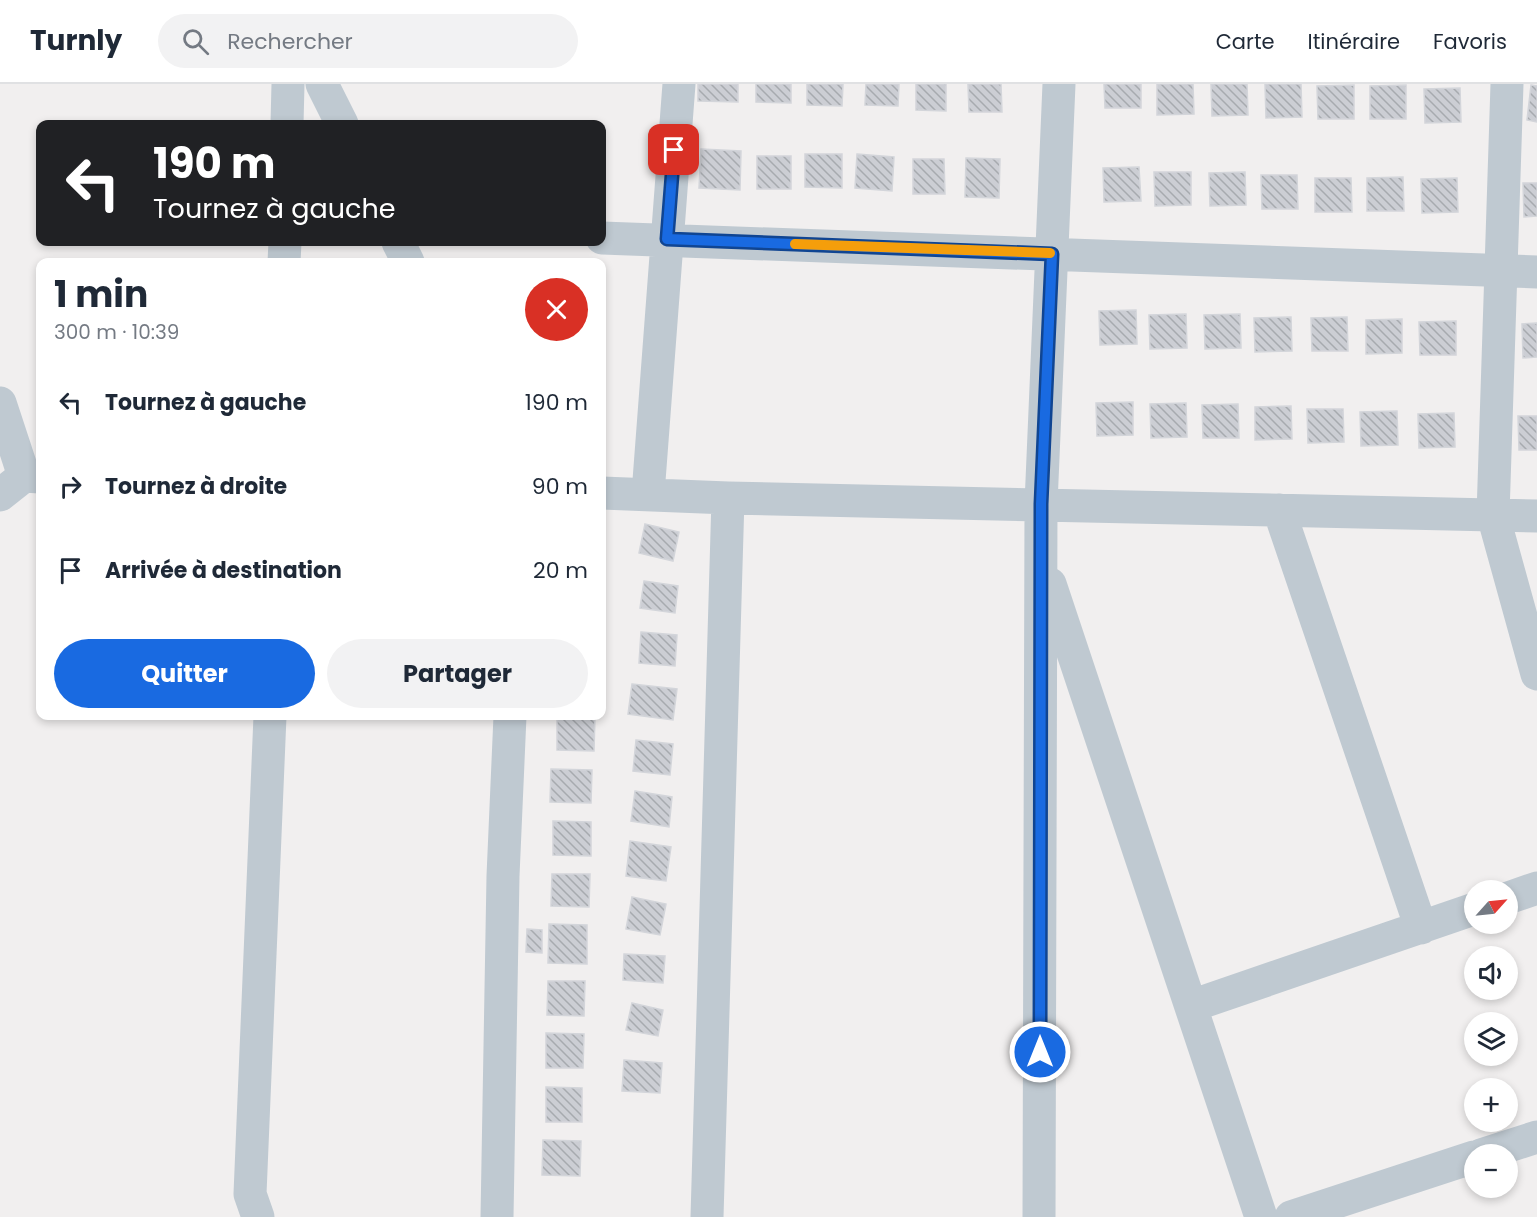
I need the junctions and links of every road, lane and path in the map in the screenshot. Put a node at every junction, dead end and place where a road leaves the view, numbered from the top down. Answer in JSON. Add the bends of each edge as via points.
{"nodes":[{"id":1,"x":288,"y":84,"type":"edge"},
{"id":2,"x":322,"y":84,"type":"edge"},
{"id":3,"x":679,"y":84,"type":"edge"},
{"id":4,"x":1059,"y":84,"type":"edge"},
{"id":5,"x":1507,"y":84,"type":"edge"},
{"id":6,"x":288,"y":120,"type":"edge"},
{"id":7,"x":340,"y":120,"type":"edge"},
{"id":8,"x":606,"y":238,"type":"edge"},
{"id":9,"x":667,"y":239,"type":"junction"},
{"id":10,"x":1052,"y":254,"type":"junction"},
{"id":11,"x":1501,"y":271,"type":"junction"},
{"id":12,"x":1537,"y":272,"type":"edge"},
{"id":13,"x":0,"y":403,"type":"edge"},
{"id":14,"x":21,"y":483,"type":"edge"},
{"id":15,"x":606,"y":493,"type":"edge"},
{"id":16,"x":648,"y":494,"type":"junction"},
{"id":17,"x":728,"y":498,"type":"junction"},
{"id":18,"x":1041,"y":504,"type":"junction"},
{"id":19,"x":1279,"y":510,"type":"junction"},
{"id":20,"x":1493,"y":515,"type":"junction"},
{"id":21,"x":1537,"y":516,"type":"edge"},
{"id":22,"x":1041,"y":557,"type":"junction"},
{"id":23,"x":1537,"y":674,"type":"edge"},
{"id":24,"x":270,"y":720,"type":"edge"},
{"id":25,"x":510,"y":720,"type":"edge"},
{"id":26,"x":1537,"y":888,"type":"edge"},
{"id":27,"x":1518,"y":895,"type":"edge"},
{"id":28,"x":1464,"y":913,"type":"edge"},
{"id":29,"x":1420,"y":928,"type":"junction"},
{"id":30,"x":1191,"y":1006,"type":"junction"},
{"id":31,"x":1537,"y":1137,"type":"edge"},
{"id":32,"x":1515,"y":1144,"type":"edge"},
{"id":33,"x":1464,"y":1160,"type":"edge"},
{"id":34,"x":258,"y":1217,"type":"edge"},
{"id":35,"x":497,"y":1217,"type":"edge"},
{"id":36,"x":706,"y":1217,"type":"edge"},
{"id":37,"x":1039,"y":1217,"type":"edge"},
{"id":38,"x":1261,"y":1217,"type":"edge"},
{"id":39,"x":1291,"y":1217,"type":"edge"}],
"edges":[{"from":1,"to":6,"type":"street"},
{"from":2,"to":7,"type":"street"},
{"from":3,"to":9,"type":"street"},
{"from":4,"to":10,"type":"street"},
{"from":5,"to":11,"type":"street"},
{"from":8,"to":9,"type":"street"},
{"from":9,"to":10,"type":"street"},
{"from":9,"to":16,"type":"street"},
{"from":10,"to":11,"type":"street"},
{"from":10,"to":18,"type":"street"},
{"from":11,"to":12,"type":"street"},
{"from":11,"to":20,"type":"street"},
{"from":13,"to":14,"type":"street"},
{"from":15,"to":16,"type":"street"},
{"from":16,"to":17,"type":"street"},
{"from":17,"to":18,"type":"street"},
{"from":17,"to":36,"type":"street"},
{"from":18,"to":19,"type":"street"},
{"from":18,"to":22,"type":"street"},
{"from":19,"to":20,"type":"street"},
{"from":19,"to":29,"type":"street"},
{"from":20,"to":21,"type":"street"},
{"from":20,"to":23,"type":"street"},
{"from":22,"to":30,"type":"street"},
{"from":22,"to":37,"type":"street"},
{"from":24,"to":34,"type":"street","via":[[250,1194]]},
{"from":25,"to":35,"type":"street"},
{"from":26,"to":27,"type":"street"},
{"from":28,"to":29,"type":"street"},
{"from":29,"to":30,"type":"street"},
{"from":30,"to":38,"type":"street"},
{"from":31,"to":32,"type":"street"},
{"from":33,"to":39,"type":"street"}]}
